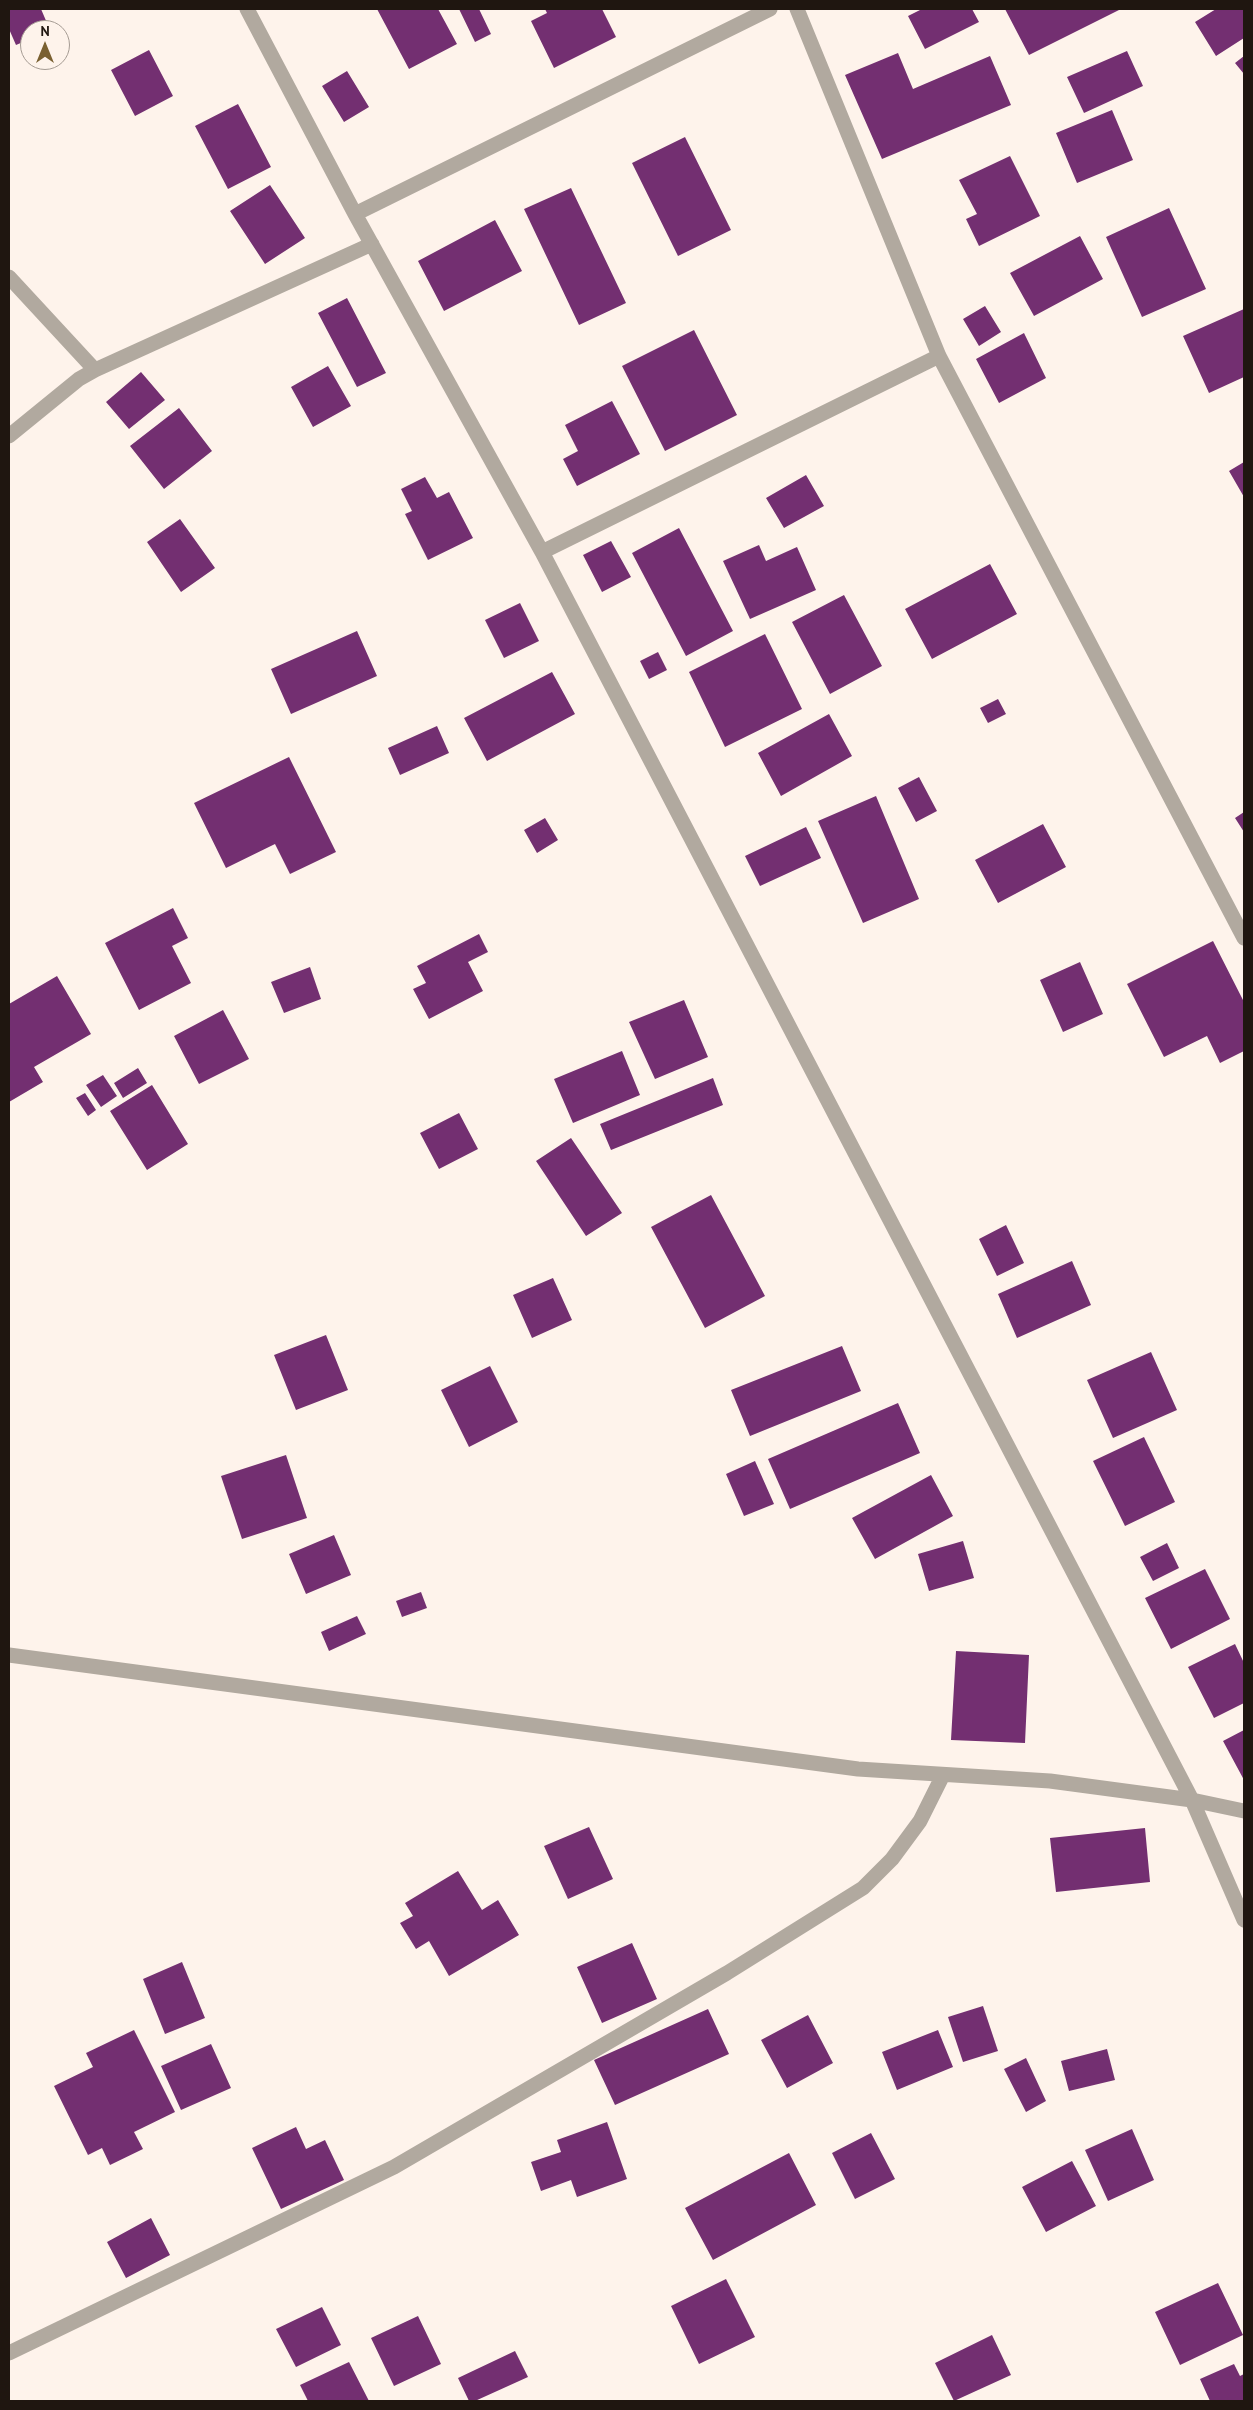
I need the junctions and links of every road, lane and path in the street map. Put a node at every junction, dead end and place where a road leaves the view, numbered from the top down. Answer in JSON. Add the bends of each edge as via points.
{"nodes":[{"id":1,"x":247,"y":9,"type":"edge"},
{"id":2,"x":770,"y":9,"type":"edge"},
{"id":3,"x":797,"y":9,"type":"edge"},
{"id":4,"x":355,"y":214,"type":"junction"},
{"id":5,"x":372,"y":244,"type":"junction"},
{"id":6,"x":9,"y":277,"type":"edge"},
{"id":7,"x":938,"y":356,"type":"junction"},
{"id":8,"x":95,"y":370,"type":"junction"},
{"id":9,"x":9,"y":436,"type":"edge"},
{"id":10,"x":542,"y":552,"type":"junction"},
{"id":11,"x":1244,"y":938,"type":"edge"},
{"id":12,"x":9,"y":1655,"type":"edge"},
{"id":13,"x":943,"y":1774,"type":"junction"},
{"id":14,"x":1192,"y":1800,"type":"junction"},
{"id":15,"x":1244,"y":1811,"type":"edge"},
{"id":16,"x":1244,"y":1920,"type":"edge"},
{"id":17,"x":9,"y":2352,"type":"edge"}],
"edges":[{"from":1,"to":4,"type":"street"},
{"from":2,"to":4,"type":"street"},
{"from":3,"to":7,"type":"street"},
{"from":4,"to":5,"type":"street"},
{"from":5,"to":8,"type":"street"},
{"from":5,"to":10,"type":"street"},
{"from":6,"to":8,"type":"street"},
{"from":7,"to":10,"type":"street"},
{"from":7,"to":11,"type":"street"},
{"from":8,"to":9,"type":"street","via":[[79,379]]},
{"from":10,"to":14,"type":"street"},
{"from":12,"to":13,"type":"street","via":[[858,1769]]},
{"from":13,"to":14,"type":"street","via":[[1050,1781]]},
{"from":13,"to":17,"type":"street","via":[[920,1821],[892,1859],[863,1888],[728,1973],[394,2168]]},
{"from":14,"to":15,"type":"street"},
{"from":14,"to":16,"type":"street"}]}
